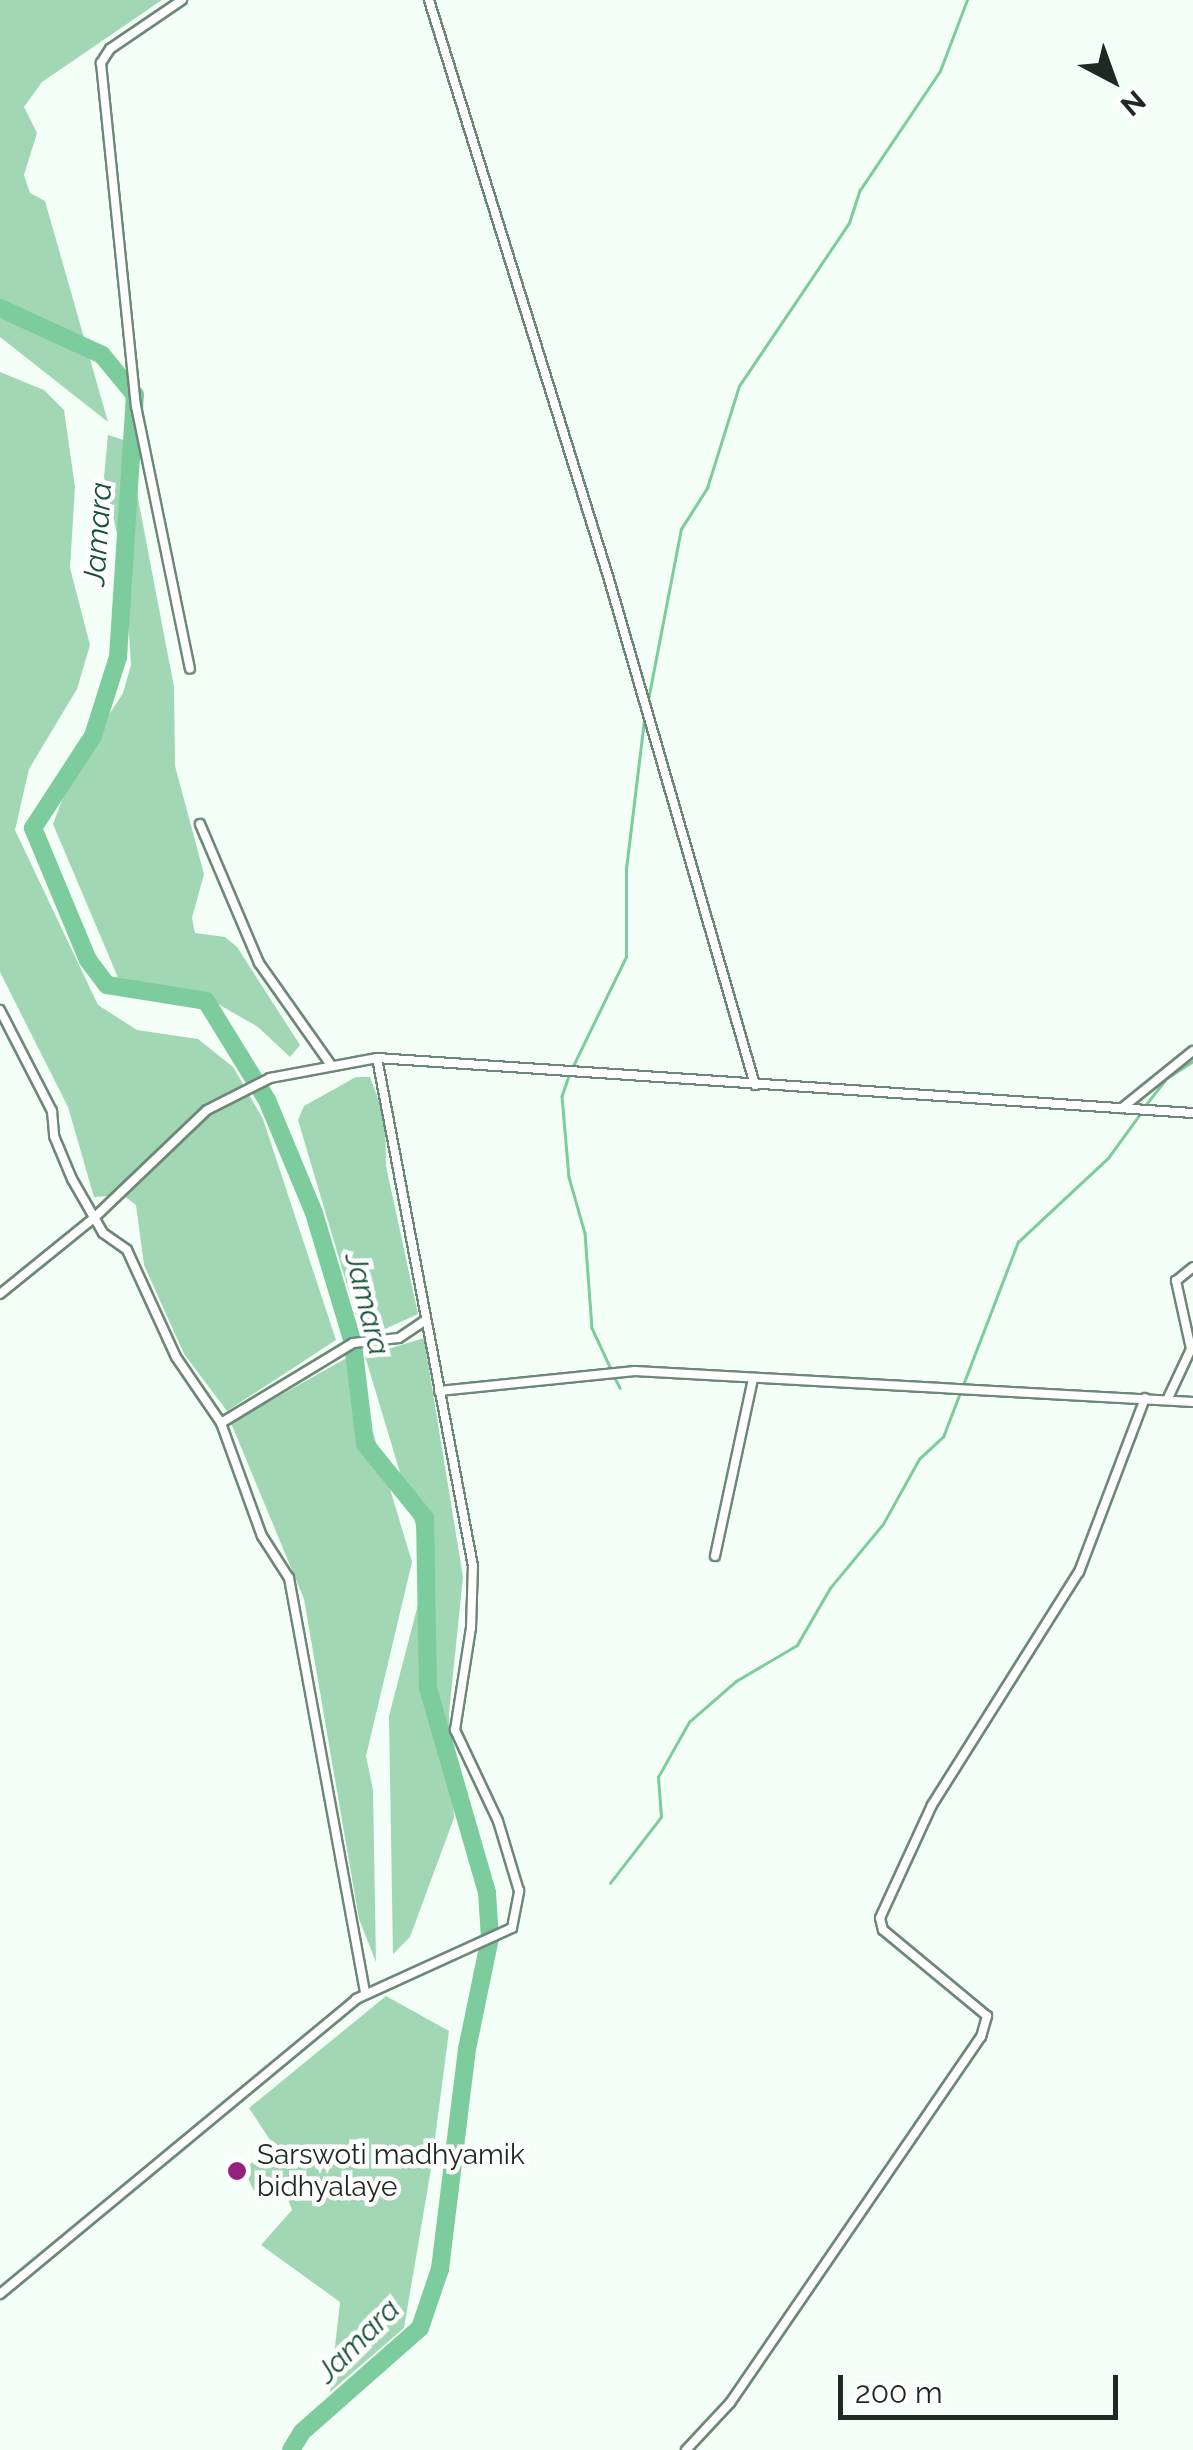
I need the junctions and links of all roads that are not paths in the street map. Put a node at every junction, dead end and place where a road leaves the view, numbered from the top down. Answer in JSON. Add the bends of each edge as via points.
{"nodes":[{"id":1,"x":182,"y":0,"type":"edge"},
{"id":2,"x":429,"y":0,"type":"edge"},
{"id":3,"x":190,"y":668,"type":"dead end"},
{"id":4,"x":200,"y":824,"type":"dead end"},
{"id":5,"x":0,"y":1010,"type":"edge"},
{"id":6,"x":1193,"y":1051,"type":"edge"},
{"id":7,"x":378,"y":1058,"type":"junction"},
{"id":8,"x":331,"y":1065,"type":"junction"},
{"id":9,"x":755,"y":1084,"type":"junction"},
{"id":10,"x":1122,"y":1108,"type":"junction"},
{"id":11,"x":1193,"y":1113,"type":"edge"},
{"id":12,"x":94,"y":1218,"type":"junction"},
{"id":13,"x":1193,"y":1267,"type":"edge"},
{"id":14,"x":0,"y":1294,"type":"edge"},
{"id":15,"x":426,"y":1320,"type":"junction"},
{"id":16,"x":753,"y":1378,"type":"junction"},
{"id":17,"x":440,"y":1391,"type":"junction"},
{"id":18,"x":1144,"y":1398,"type":"junction"},
{"id":19,"x":1168,"y":1398,"type":"junction"},
{"id":20,"x":1193,"y":1402,"type":"edge"},
{"id":21,"x":222,"y":1422,"type":"junction"},
{"id":22,"x":716,"y":1556,"type":"dead end"},
{"id":23,"x":365,"y":1993,"type":"junction"},
{"id":24,"x":0,"y":2294,"type":"edge"},
{"id":25,"x":686,"y":2450,"type":"edge"}],
"edges":[{"from":1,"to":3,"type":"street","via":[[110,49],[101,63],[136,406]]},
{"from":2,"to":9,"type":"street","via":[[575,464]]},
{"from":4,"to":8,"type":"street","via":[[259,962]]},
{"from":5,"to":12,"type":"street","via":[[52,1111],[54,1136]]},
{"from":6,"to":10,"type":"street"},
{"from":7,"to":8,"type":"street"},
{"from":7,"to":9,"type":"street"},
{"from":7,"to":15,"type":"street"},
{"from":8,"to":12,"type":"street","via":[[270,1078],[207,1110]]},
{"from":9,"to":10,"type":"street"},
{"from":10,"to":11,"type":"street"},
{"from":12,"to":14,"type":"street"},
{"from":12,"to":21,"type":"street","via":[[103,1234],[127,1250],[176,1357]]},
{"from":13,"to":19,"type":"street","via":[[1176,1281],[1191,1349]]},
{"from":15,"to":17,"type":"street"},
{"from":15,"to":21,"type":"street","via":[[398,1338],[353,1344]]},
{"from":16,"to":17,"type":"street","via":[[635,1371]]},
{"from":16,"to":18,"type":"street"},
{"from":16,"to":22,"type":"street"},
{"from":17,"to":23,"type":"street","via":[[473,1566],[455,1730],[498,1821],[519,1892],[512,1928]]},
{"from":18,"to":19,"type":"street"},
{"from":18,"to":25,"type":"street","via":[[1079,1572],[932,1805],[880,1918],[883,1930],[987,2016],[981,2037],[730,2402]]},
{"from":19,"to":20,"type":"street"},
{"from":21,"to":23,"type":"street","via":[[262,1536],[289,1578]]},
{"from":23,"to":24,"type":"street"}]}
